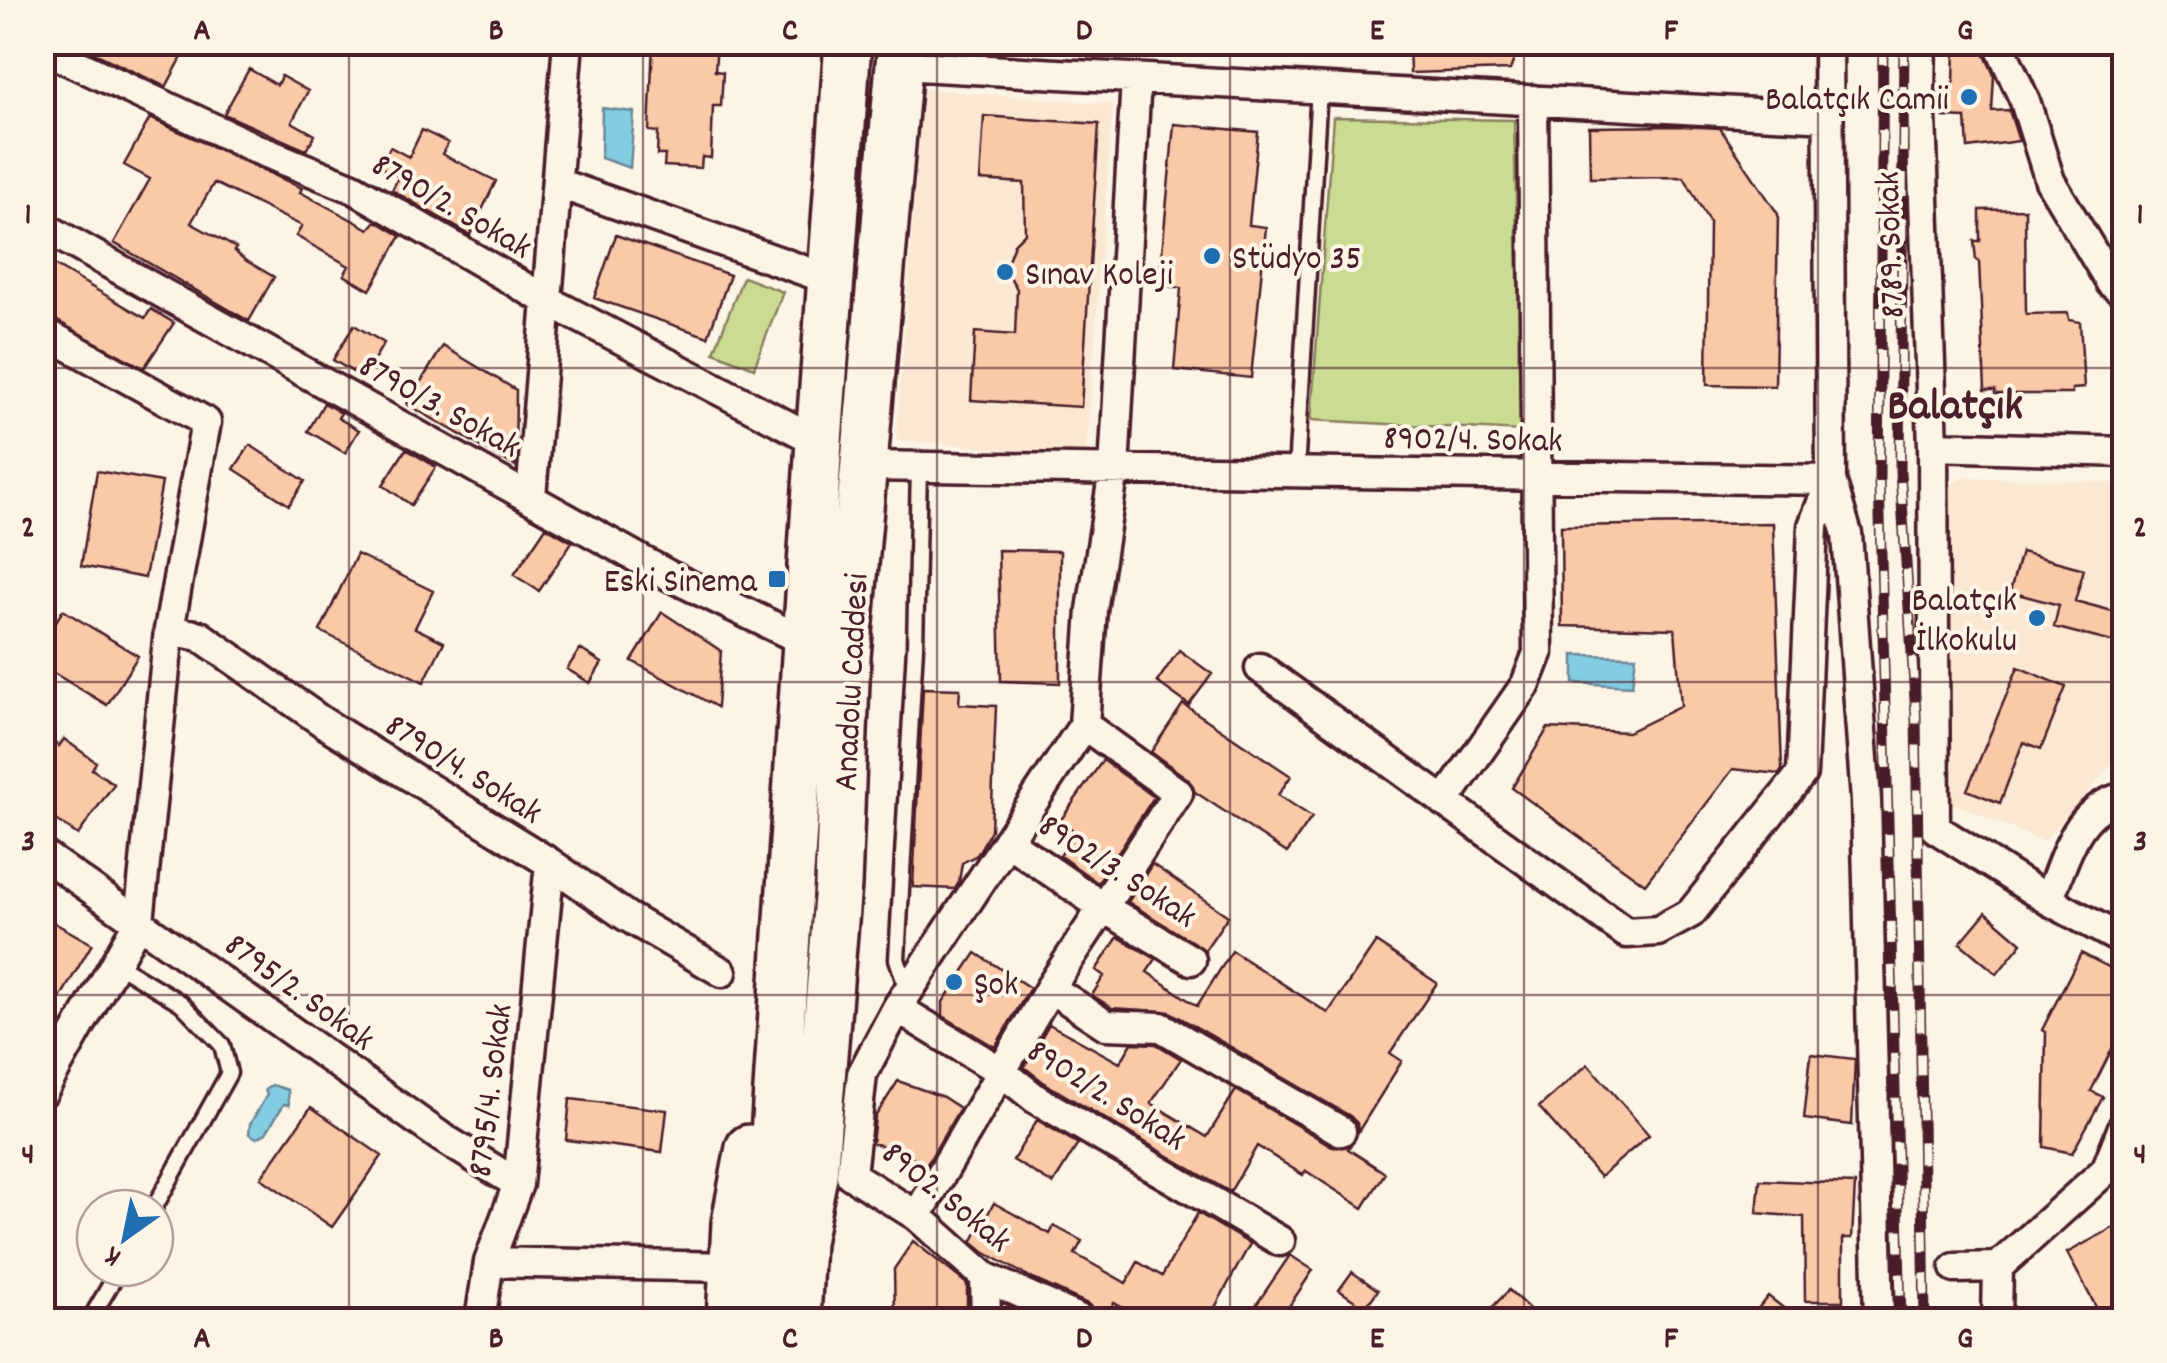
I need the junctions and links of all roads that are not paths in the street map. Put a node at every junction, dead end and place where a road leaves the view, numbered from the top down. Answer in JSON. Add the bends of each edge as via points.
{"nodes":[{"id":1,"x":568,"y":42,"type":"edge"},
{"id":2,"x":848,"y":42,"type":"edge"},
{"id":3,"x":1828,"y":42,"type":"edge"},
{"id":4,"x":1921,"y":42,"type":"edge"},
{"id":5,"x":1998,"y":42,"type":"edge"},
{"id":6,"x":42,"y":48,"type":"edge"},
{"id":7,"x":899,"y":54,"type":"edge"},
{"id":8,"x":1136,"y":78,"type":"junction"},
{"id":9,"x":1319,"y":88,"type":"junction"},
{"id":10,"x":1534,"y":100,"type":"junction"},
{"id":11,"x":1828,"y":117,"type":"junction"},
{"id":12,"x":557,"y":182,"type":"junction"},
{"id":13,"x":42,"y":226,"type":"edge"},
{"id":14,"x":831,"y":280,"type":"junction"},
{"id":15,"x":2124,"y":293,"type":"edge"},
{"id":16,"x":548,"y":301,"type":"junction"},
{"id":17,"x":42,"y":332,"type":"edge"},
{"id":18,"x":818,"y":442,"type":"junction"},
{"id":19,"x":1933,"y":446,"type":"junction"},
{"id":20,"x":2124,"y":452,"type":"edge"},
{"id":21,"x":864,"y":466,"type":"junction"},
{"id":22,"x":919,"y":467,"type":"junction"},
{"id":23,"x":1114,"y":470,"type":"junction"},
{"id":24,"x":1296,"y":472,"type":"junction"},
{"id":25,"x":1537,"y":476,"type":"junction"},
{"id":26,"x":1831,"y":480,"type":"junction"},
{"id":27,"x":531,"y":497,"type":"junction"},
{"id":28,"x":169,"y":630,"type":"junction"},
{"id":29,"x":806,"y":642,"type":"junction"},
{"id":30,"x":1260,"y":668,"type":"dead end"},
{"id":31,"x":1084,"y":724,"type":"junction"},
{"id":32,"x":2124,"y":798,"type":"edge"},
{"id":33,"x":1444,"y":802,"type":"junction"},
{"id":34,"x":1008,"y":841,"type":"junction"},
{"id":35,"x":42,"y":854,"type":"edge"},
{"id":36,"x":550,"y":863,"type":"junction"},
{"id":37,"x":2048,"y":900,"type":"junction"},
{"id":38,"x":1104,"y":908,"type":"junction"},
{"id":39,"x":139,"y":920,"type":"junction"},
{"id":40,"x":788,"y":940,"type":"junction"},
{"id":41,"x":2124,"y":940,"type":"edge"},
{"id":42,"x":1191,"y":960,"type":"dead end"},
{"id":43,"x":115,"y":962,"type":"junction"},
{"id":44,"x":722,"y":972,"type":"dead end"},
{"id":45,"x":1050,"y":988,"type":"junction"},
{"id":46,"x":902,"y":999,"type":"junction"},
{"id":47,"x":1002,"y":1072,"type":"junction"},
{"id":48,"x":42,"y":1093,"type":"edge"},
{"id":49,"x":2124,"y":1125,"type":"edge"},
{"id":50,"x":1341,"y":1131,"type":"dead end"},
{"id":51,"x":814,"y":1176,"type":"junction"},
{"id":52,"x":518,"y":1184,"type":"junction"},
{"id":53,"x":165,"y":1188,"type":"edge"},
{"id":54,"x":916,"y":1216,"type":"junction"},
{"id":55,"x":1280,"y":1241,"type":"dead end"},
{"id":56,"x":489,"y":1262,"type":"junction"},
{"id":57,"x":732,"y":1267,"type":"junction"},
{"id":58,"x":1998,"y":1267,"type":"junction"},
{"id":59,"x":1956,"y":1268,"type":"dead end"},
{"id":60,"x":985,"y":1276,"type":"junction"},
{"id":61,"x":108,"y":1288,"type":"edge"},
{"id":62,"x":90,"y":1320,"type":"edge"},
{"id":63,"x":480,"y":1320,"type":"edge"},
{"id":64,"x":730,"y":1320,"type":"edge"},
{"id":65,"x":762,"y":1320,"type":"edge"},
{"id":66,"x":798,"y":1320,"type":"edge"},
{"id":67,"x":828,"y":1320,"type":"edge"},
{"id":68,"x":986,"y":1320,"type":"edge"},
{"id":69,"x":1081,"y":1320,"type":"edge"},
{"id":70,"x":1880,"y":1320,"type":"edge"},
{"id":71,"x":1997,"y":1320,"type":"edge"}],
"edges":[{"from":1,"to":12,"type":"street"},
{"from":2,"to":14,"type":"highway","name":"Anadolu Caddesi"},
{"from":3,"to":11,"type":"street"},
{"from":4,"to":19,"type":"street","name":"8789. Sokak"},
{"from":5,"to":15,"type":"street","via":[[2050,180],[2111,284]]},
{"from":6,"to":16,"type":"street","name":"8790/2. Sokak","via":[[353,188]]},
{"from":7,"to":8,"type":"street"},
{"from":7,"to":21,"type":"highway","name":"Anadolu Caddesi"},
{"from":8,"to":9,"type":"street"},
{"from":8,"to":23,"type":"street"},
{"from":9,"to":10,"type":"street"},
{"from":9,"to":24,"type":"lane"},
{"from":10,"to":11,"type":"street"},
{"from":10,"to":25,"type":"street"},
{"from":11,"to":26,"type":"street"},
{"from":12,"to":14,"type":"street"},
{"from":12,"to":16,"type":"street"},
{"from":13,"to":27,"type":"street","name":"8790/3. Sokak"},
{"from":14,"to":18,"type":"highway","name":"Anadolu Caddesi"},
{"from":16,"to":18,"type":"street","name":"8790/2. Sokak"},
{"from":16,"to":27,"type":"street"},
{"from":17,"to":28,"type":"street","via":[[206,422]]},
{"from":18,"to":29,"type":"highway","name":"Anadolu Caddesi"},
{"from":19,"to":20,"type":"street"},
{"from":19,"to":37,"type":"street","name":"8789. Sokak","via":[[1935,828]]},
{"from":21,"to":22,"type":"street","name":"8902/4. Sokak"},
{"from":21,"to":51,"type":"highway","name":"Anadolu Caddesi"},
{"from":22,"to":23,"type":"street","name":"8902/4. Sokak"},
{"from":22,"to":46,"type":"lane","via":[[897,959]]},
{"from":23,"to":24,"type":"street","name":"8902/4. Sokak"},
{"from":23,"to":31,"type":"street","via":[[1092,610]]},
{"from":24,"to":25,"type":"street","name":"8902/4. Sokak"},
{"from":25,"to":26,"type":"street","name":"8902/4. Sokak"},
{"from":25,"to":33,"type":"street","via":[[1538,653],[1526,684]]},
{"from":26,"to":33,"type":"street","via":[[1813,526],[1802,773],[1691,913],[1658,932],[1626,933]]},
{"from":26,"to":70,"type":"street","via":[[1847,534],[1866,801]]},
{"from":27,"to":29,"type":"street","name":"8790/3. Sokak","via":[[668,575]]},
{"from":28,"to":36,"type":"street","name":"8790/4. Sokak","via":[[200,636],[324,723]]},
{"from":28,"to":39,"type":"street"},
{"from":29,"to":40,"type":"highway","name":"Anadolu Caddesi"},
{"from":30,"to":33,"type":"street"},
{"from":31,"to":34,"type":"street"},
{"from":31,"to":38,"type":"street","via":[[1178,793]]},
{"from":32,"to":37,"type":"street","via":[[2104,802],[2082,822]]},
{"from":34,"to":38,"type":"street","name":"8902/3. Sokak"},
{"from":34,"to":46,"type":"street"},
{"from":35,"to":39,"type":"street","name":"8795/2. Sokak"},
{"from":36,"to":44,"type":"street","name":"8790/4. Sokak"},
{"from":36,"to":52,"type":"street","name":"8795/4. Sokak"},
{"from":37,"to":41,"type":"street"},
{"from":38,"to":42,"type":"street","name":"8902/3. Sokak"},
{"from":38,"to":45,"type":"street"},
{"from":39,"to":43,"type":"street"},
{"from":39,"to":52,"type":"street","name":"8795/2. Sokak","via":[[441,1137]]},
{"from":40,"to":57,"type":"highway","via":[[734,1223]]},
{"from":40,"to":65,"type":"highway","name":"Anadolu Caddesi"},
{"from":43,"to":48,"type":"street"},
{"from":43,"to":53,"type":"lane","via":[[181,1003],[222,1045],[229,1073]]},
{"from":45,"to":47,"type":"street"},
{"from":45,"to":50,"type":"street","via":[[1106,1025],[1160,1027]]},
{"from":46,"to":47,"type":"street","name":"8902/2. Sokak"},
{"from":46,"to":54,"type":"street","name":"8902. Sokak","via":[[862,1074],[852,1176]]},
{"from":47,"to":54,"type":"street"},
{"from":47,"to":55,"type":"street","name":"8902/2. Sokak"},
{"from":49,"to":58,"type":"street","via":[[2106,1170]]},
{"from":51,"to":66,"type":"highway","name":"Anadolu Caddesi","via":[[801,1242]]},
{"from":51,"to":67,"type":"highway"},
{"from":52,"to":56,"type":"street","name":"8795/4. Sokak"},
{"from":54,"to":60,"type":"street","name":"8902. Sokak"},
{"from":56,"to":57,"type":"street"},
{"from":56,"to":63,"type":"street","name":"8795/4. Sokak"},
{"from":57,"to":64,"type":"highway"},
{"from":58,"to":59,"type":"street"},
{"from":58,"to":71,"type":"street"},
{"from":60,"to":68,"type":"street"},
{"from":60,"to":69,"type":"street","name":"8902. Sokak"},
{"from":61,"to":62,"type":"lane"}]}
